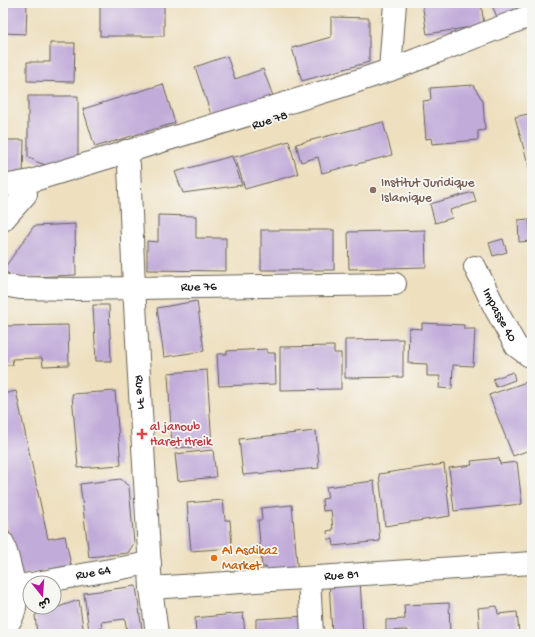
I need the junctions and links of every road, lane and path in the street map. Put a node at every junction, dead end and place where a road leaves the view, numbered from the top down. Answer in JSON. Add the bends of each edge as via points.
{"nodes":[{"id":1,"x":395,"y":3,"type":"edge"},
{"id":2,"x":532,"y":15,"type":"edge"},
{"id":3,"x":532,"y":28,"type":"edge"},
{"id":4,"x":390,"y":70,"type":"junction"},
{"id":5,"x":128,"y":158,"type":"junction"},
{"id":6,"x":3,"y":186,"type":"edge"},
{"id":7,"x":26,"y":194,"type":"junction"},
{"id":8,"x":3,"y":199,"type":"edge"},
{"id":9,"x":3,"y":220,"type":"edge"},
{"id":10,"x":475,"y":267,"type":"dead end"},
{"id":11,"x":395,"y":284,"type":"dead end"},
{"id":12,"x":3,"y":285,"type":"edge"},
{"id":13,"x":134,"y":287,"type":"junction"},
{"id":14,"x":532,"y":356,"type":"edge"},
{"id":15,"x":3,"y":543,"type":"edge"},
{"id":16,"x":150,"y":563,"type":"junction"},
{"id":17,"x":532,"y":563,"type":"edge"},
{"id":18,"x":22,"y":578,"type":"edge"},
{"id":19,"x":309,"y":578,"type":"junction"},
{"id":20,"x":62,"y":579,"type":"edge"},
{"id":21,"x":151,"y":588,"type":"junction"},
{"id":22,"x":22,"y":590,"type":"edge"},
{"id":23,"x":3,"y":629,"type":"edge"},
{"id":24,"x":157,"y":634,"type":"edge"},
{"id":25,"x":312,"y":634,"type":"edge"}],
"edges":[{"from":1,"to":4,"type":"street"},
{"from":2,"to":4,"type":"street"},
{"from":3,"to":5,"type":"street","name":"Rue 78","via":[[376,87]]},
{"from":4,"to":5,"type":"street"},
{"from":5,"to":6,"type":"street"},
{"from":5,"to":7,"type":"street","name":"Rue 78"},
{"from":5,"to":13,"type":"street","name":"Rue 71"},
{"from":7,"to":8,"type":"street","name":"Rue 78"},
{"from":7,"to":9,"type":"street"},
{"from":10,"to":14,"type":"street","name":"Impasse 40","via":[[516,346]]},
{"from":11,"to":13,"type":"street","name":"Rue 76"},
{"from":12,"to":13,"type":"street","name":"Rue 76","via":[[20,288],[74,289]]},
{"from":13,"to":16,"type":"street","name":"Rue 71"},
{"from":15,"to":18,"type":"street","via":[[7,555]]},
{"from":16,"to":20,"type":"street","name":"Rue 64"},
{"from":16,"to":21,"type":"street","name":"Rue 71"},
{"from":17,"to":19,"type":"street","name":"Rue 81"},
{"from":19,"to":21,"type":"street","name":"Rue 81"},
{"from":19,"to":25,"type":"street"},
{"from":21,"to":24,"type":"street","name":"Rue 71"},
{"from":22,"to":23,"type":"street","via":[[16,597],[14,616]]}]}
